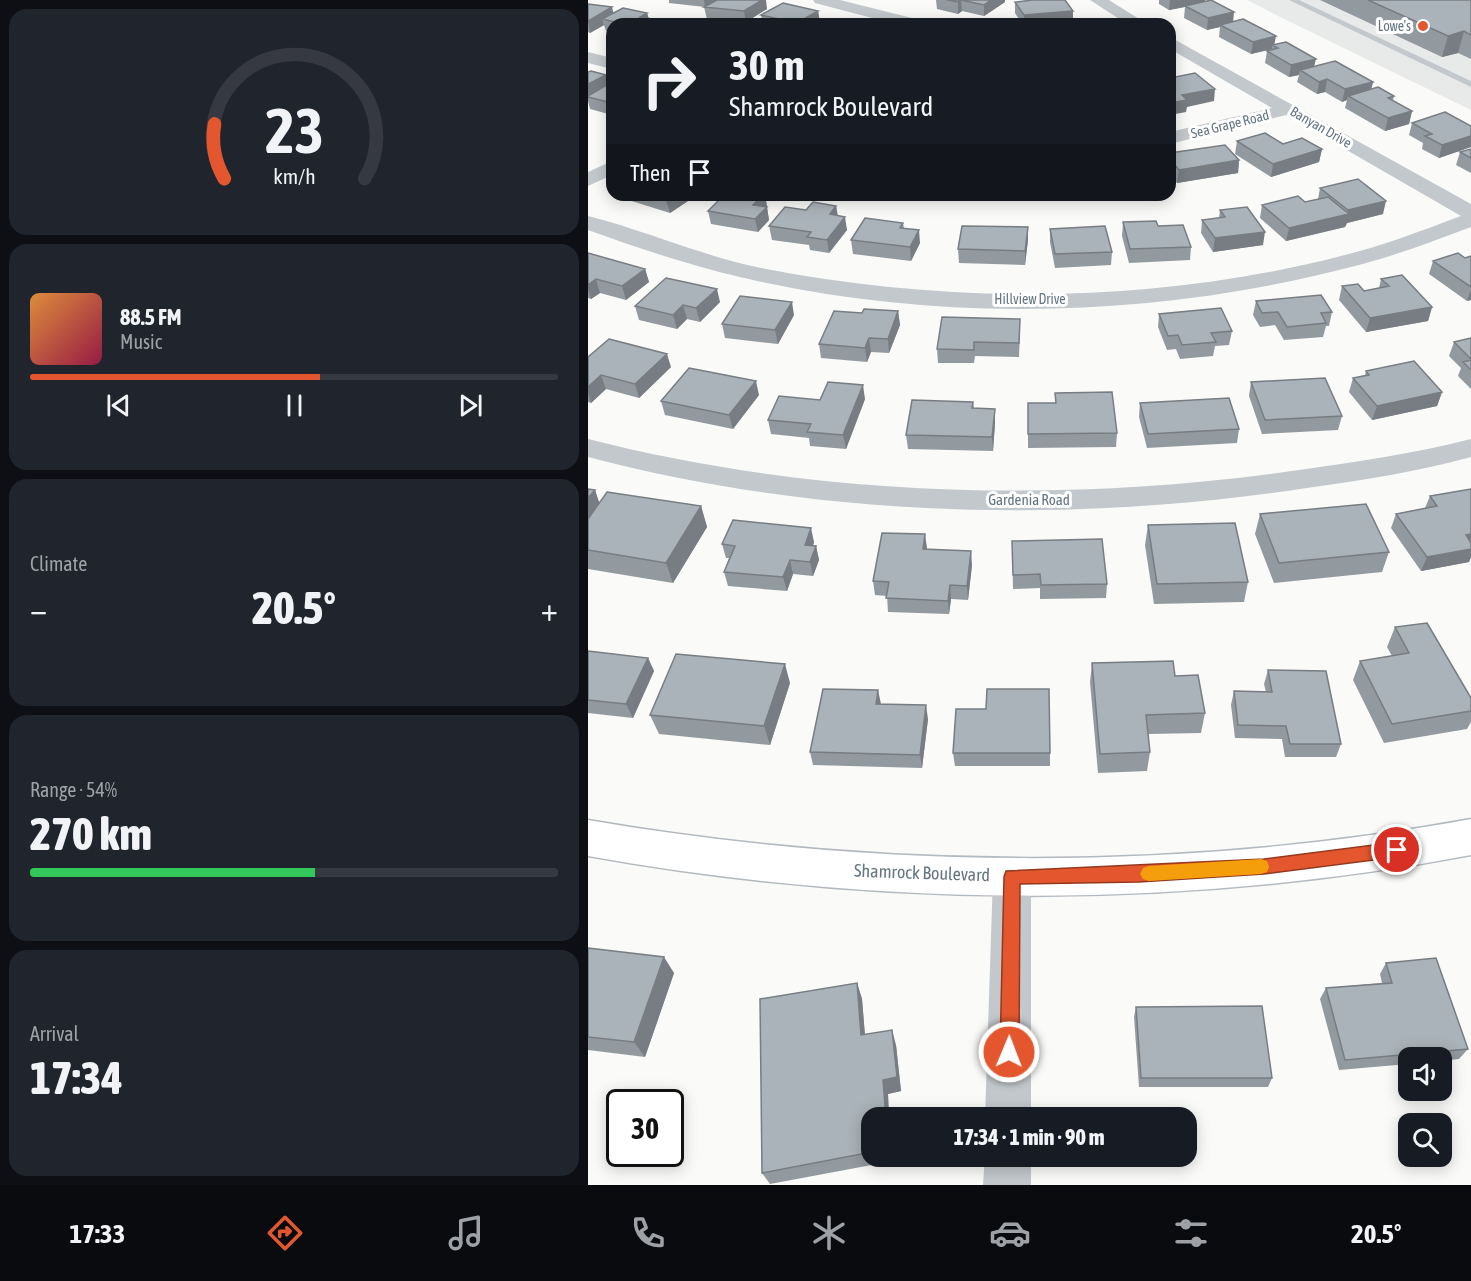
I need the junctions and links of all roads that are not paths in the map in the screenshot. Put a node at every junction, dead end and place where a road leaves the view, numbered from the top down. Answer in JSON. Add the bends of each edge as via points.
{"nodes":[{"id":1,"x":821,"y":0,"type":"edge"},
{"id":2,"x":1098,"y":0,"type":"edge"},
{"id":3,"x":1293,"y":0,"type":"edge"},
{"id":4,"x":873,"y":18,"type":"edge"},
{"id":5,"x":1129,"y":18,"type":"edge"},
{"id":6,"x":1176,"y":45,"type":"edge"},
{"id":7,"x":588,"y":57,"type":"edge"},
{"id":8,"x":606,"y":62,"type":"edge"},
{"id":9,"x":1471,"y":84,"type":"edge"},
{"id":10,"x":1289,"y":109,"type":"junction"},
{"id":11,"x":1176,"y":137,"type":"edge"},
{"id":12,"x":606,"y":170,"type":"edge"},
{"id":13,"x":588,"y":180,"type":"edge"},
{"id":14,"x":1471,"y":213,"type":"edge"},
{"id":15,"x":1471,"y":220,"type":"edge"},
{"id":16,"x":588,"y":224,"type":"edge"},
{"id":17,"x":588,"y":448,"type":"edge"},
{"id":18,"x":1471,"y":448,"type":"edge"},
{"id":19,"x":1471,"y":837,"type":"edge"},
{"id":20,"x":588,"y":838,"type":"edge"},
{"id":21,"x":1012,"y":877,"type":"junction"},
{"id":22,"x":1008,"y":1107,"type":"edge"},
{"id":23,"x":1008,"y":1167,"type":"edge"},
{"id":24,"x":1007,"y":1185,"type":"edge"}],
"edges":[{"from":1,"to":4,"type":"street"},
{"from":2,"to":5,"type":"street"},
{"from":3,"to":9,"type":"lane"},
{"from":6,"to":10,"type":"street","name":"Banyan Drive"},
{"from":7,"to":8,"type":"street"},
{"from":10,"to":11,"type":"street","name":"Sea Grape Road"},
{"from":10,"to":14,"type":"street","name":"Banyan Drive"},
{"from":12,"to":13,"type":"street"},
{"from":15,"to":16,"type":"street","name":"Hillview Drive","via":[[1366,256],[1247,283],[1143,295],[1040,300],[870,291],[763,275],[671,252]]},
{"from":17,"to":18,"type":"street","name":"Gardenia Road","via":[[657,464],[805,487],[933,498],[1112,500],[1254,487],[1395,465]]},
{"from":19,"to":21,"type":"street","name":"Shamrock Boulevard","via":[[1264,867]]},
{"from":20,"to":21,"type":"street","name":"Shamrock Boulevard","via":[[750,862],[872,872]]},
{"from":21,"to":22,"type":"street"},
{"from":23,"to":24,"type":"street"}]}
